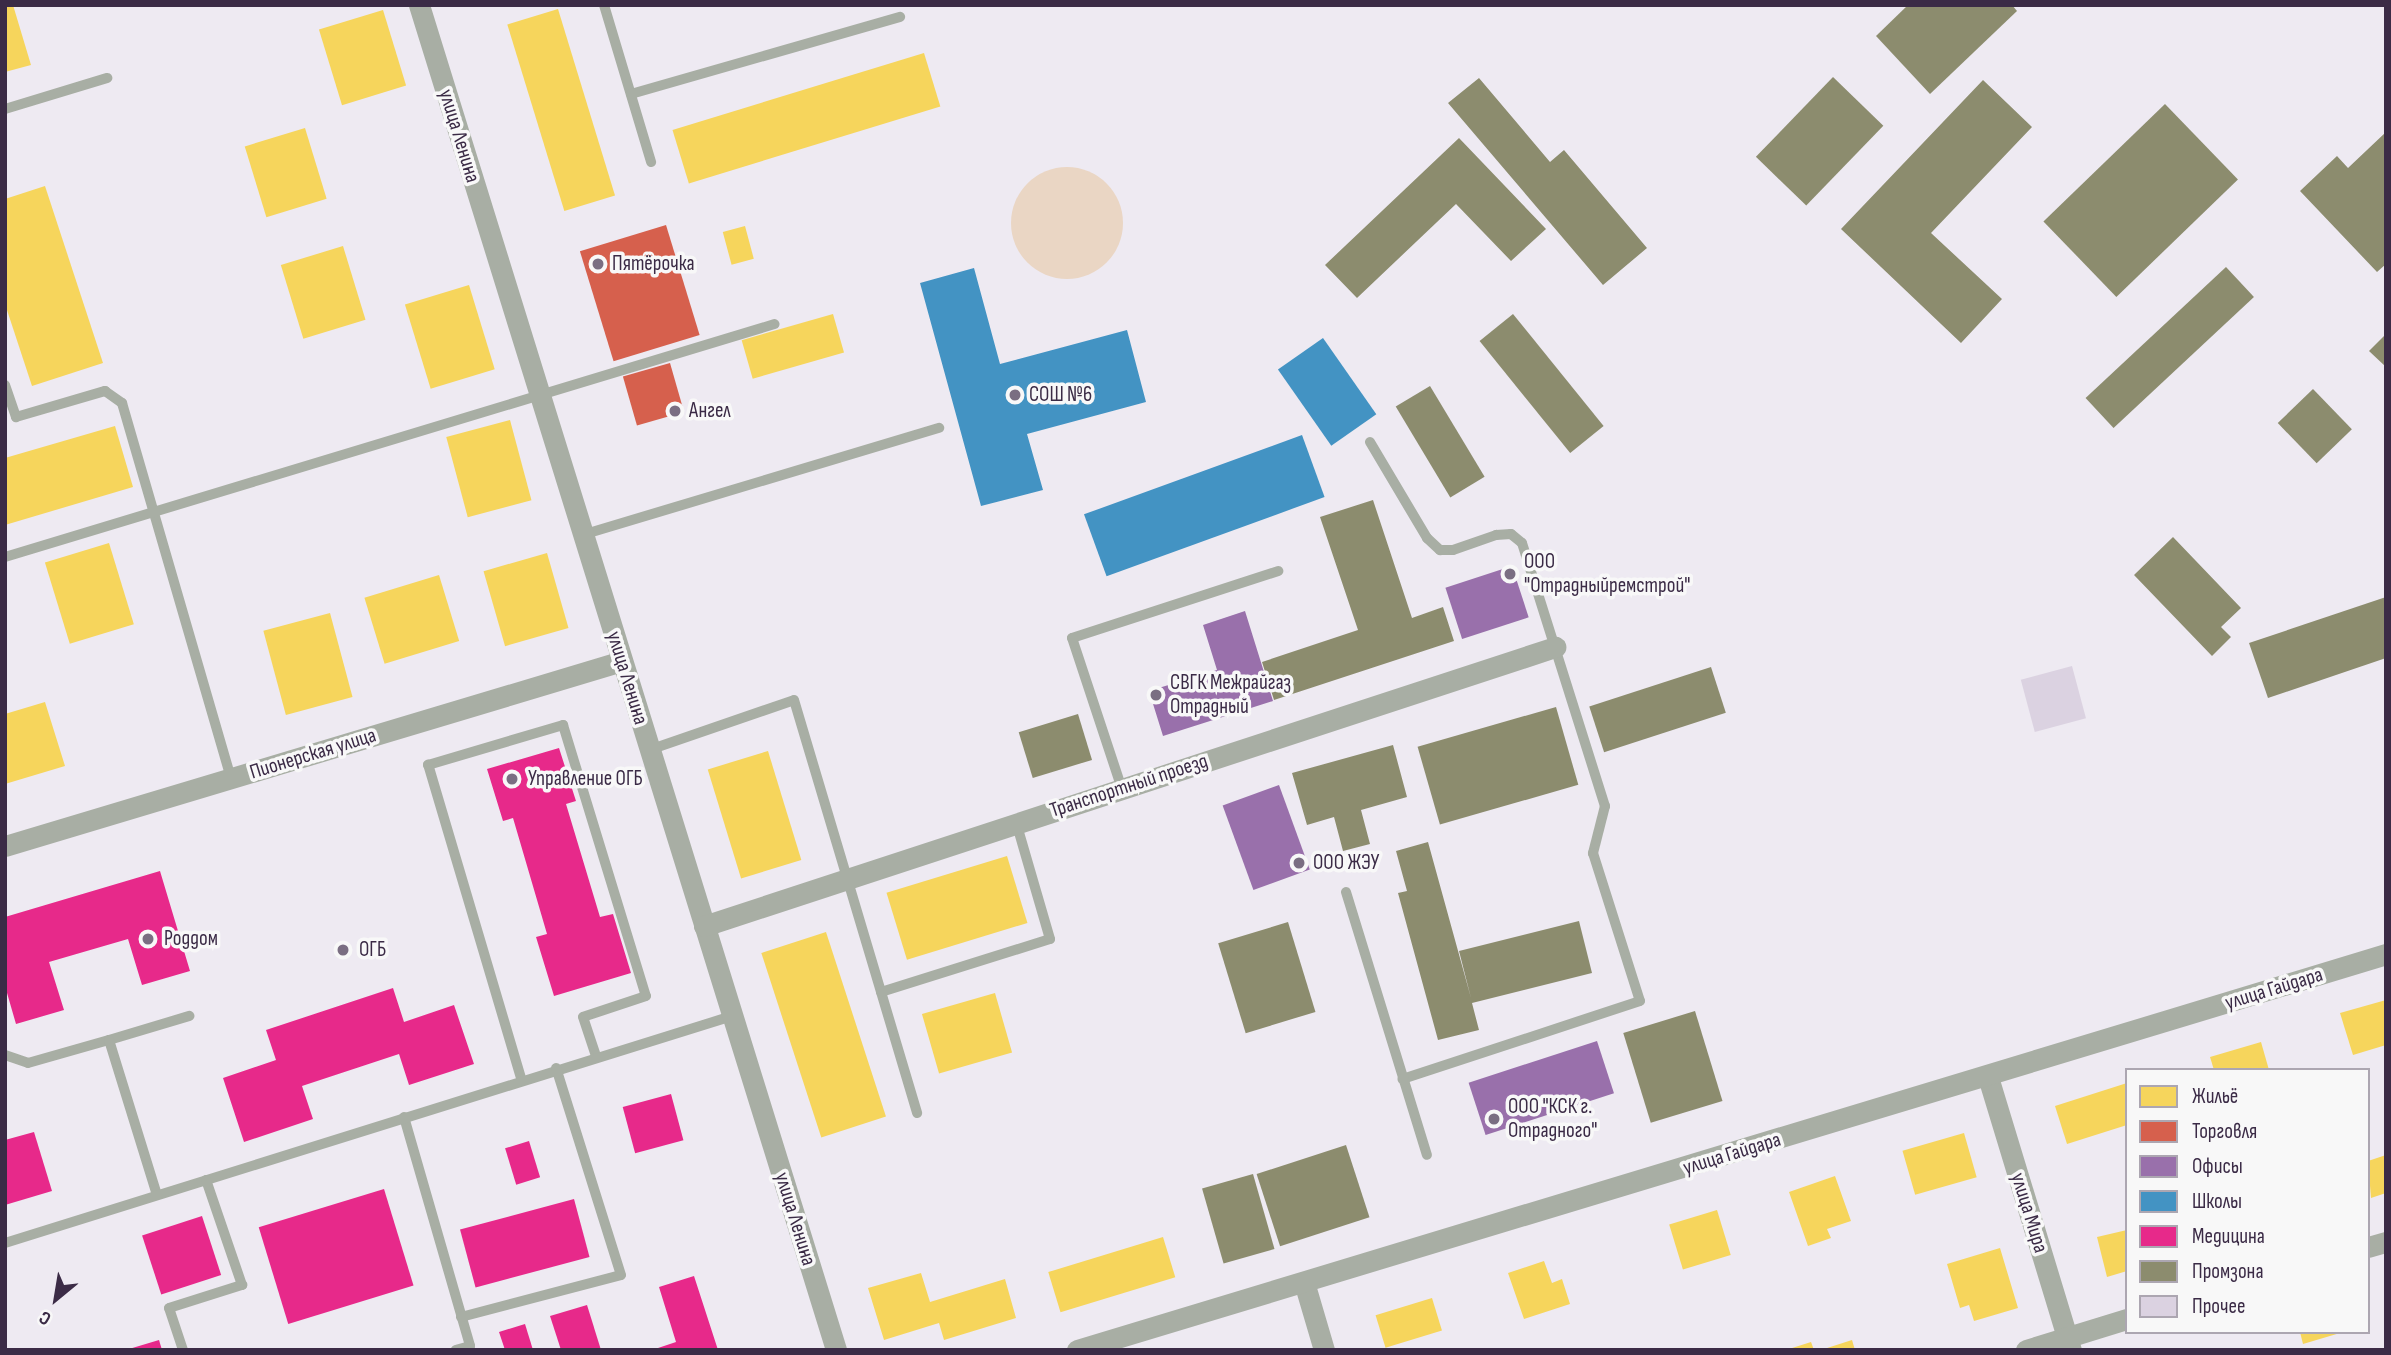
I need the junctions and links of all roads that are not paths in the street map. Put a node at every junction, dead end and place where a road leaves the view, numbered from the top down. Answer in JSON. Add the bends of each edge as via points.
{"nodes":[{"id":1,"x":419,"y":5,"type":"edge"},
{"id":2,"x":604,"y":5,"type":"edge"},
{"id":3,"x":900,"y":17,"type":"dead end"},
{"id":4,"x":107,"y":78,"type":"dead end"},
{"id":5,"x":631,"y":94,"type":"junction"},
{"id":6,"x":5,"y":109,"type":"edge"},
{"id":7,"x":651,"y":162,"type":"dead end"},
{"id":8,"x":775,"y":324,"type":"dead end"},
{"id":9,"x":5,"y":385,"type":"edge"},
{"id":10,"x":540,"y":397,"type":"junction"},
{"id":11,"x":11,"y":419,"type":"edge"},
{"id":12,"x":939,"y":428,"type":"dead end"},
{"id":13,"x":1370,"y":442,"type":"dead end"},
{"id":14,"x":154,"y":513,"type":"junction"},
{"id":15,"x":582,"y":535,"type":"junction"},
{"id":16,"x":5,"y":557,"type":"edge"},
{"id":17,"x":1278,"y":571,"type":"dead end"},
{"id":18,"x":1555,"y":647,"type":"junction"},
{"id":19,"x":622,"y":661,"type":"junction"},
{"id":20,"x":649,"y":750,"type":"junction"},
{"id":21,"x":231,"y":778,"type":"junction"},
{"id":22,"x":1122,"y":789,"type":"junction"},
{"id":23,"x":1016,"y":822,"type":"junction"},
{"id":24,"x":5,"y":846,"type":"edge"},
{"id":25,"x":847,"y":879,"type":"junction"},
{"id":26,"x":1346,"y":892,"type":"dead end"},
{"id":27,"x":704,"y":926,"type":"junction"},
{"id":28,"x":2386,"y":954,"type":"edge"},
{"id":29,"x":881,"y":992,"type":"junction"},
{"id":30,"x":189,"y":1016,"type":"dead end"},
{"id":31,"x":732,"y":1016,"type":"junction"},
{"id":32,"x":109,"y":1040,"type":"junction"},
{"id":33,"x":5,"y":1055,"type":"edge"},
{"id":34,"x":596,"y":1056,"type":"junction"},
{"id":35,"x":556,"y":1068,"type":"junction"},
{"id":36,"x":1988,"y":1077,"type":"junction"},
{"id":37,"x":521,"y":1078,"type":"junction"},
{"id":38,"x":1403,"y":1079,"type":"junction"},
{"id":39,"x":917,"y":1113,"type":"dead end"},
{"id":40,"x":404,"y":1117,"type":"junction"},
{"id":41,"x":1427,"y":1155,"type":"dead end"},
{"id":42,"x":206,"y":1180,"type":"junction"},
{"id":43,"x":157,"y":1195,"type":"junction"},
{"id":44,"x":5,"y":1243,"type":"edge"},
{"id":45,"x":1304,"y":1282,"type":"junction"},
{"id":46,"x":461,"y":1317,"type":"junction"},
{"id":47,"x":2125,"y":1320,"type":"edge"},
{"id":48,"x":2069,"y":1343,"type":"edge"},
{"id":49,"x":183,"y":1350,"type":"edge"},
{"id":50,"x":456,"y":1350,"type":"edge"},
{"id":51,"x":836,"y":1350,"type":"edge"},
{"id":52,"x":1077,"y":1350,"type":"edge"},
{"id":53,"x":1324,"y":1350,"type":"edge"},
{"id":54,"x":2026,"y":1350,"type":"edge"}],
"edges":[{"from":1,"to":10,"type":"street","name":"улица Ленина"},
{"from":2,"to":5,"type":"lane"},
{"from":3,"to":5,"type":"lane"},
{"from":4,"to":6,"type":"lane"},
{"from":5,"to":7,"type":"lane"},
{"from":8,"to":10,"type":"lane"},
{"from":9,"to":11,"type":"lane"},
{"from":10,"to":14,"type":"lane"},
{"from":10,"to":15,"type":"street","name":"улица Ленина"},
{"from":11,"to":14,"type":"lane","via":[[105,391],[122,403]]},
{"from":12,"to":15,"type":"lane"},
{"from":13,"to":18,"type":"lane","via":[[1427,538],[1440,550],[1496,535],[1511,534],[1522,543]]},
{"from":14,"to":16,"type":"lane"},
{"from":14,"to":21,"type":"lane"},
{"from":15,"to":19,"type":"street","name":"улица Ленина"},
{"from":17,"to":22,"type":"lane","via":[[1072,638]]},
{"from":18,"to":22,"type":"street","name":"Транспортный проезд"},
{"from":18,"to":38,"type":"lane","via":[[1605,806],[1593,853],[1640,1001]]},
{"from":19,"to":20,"type":"street","name":"улица Ленина"},
{"from":19,"to":21,"type":"street","name":"Пионерская улица"},
{"from":20,"to":25,"type":"lane","via":[[794,700]]},
{"from":20,"to":27,"type":"street","name":"улица Ленина"},
{"from":21,"to":24,"type":"street","name":"Пионерская улица"},
{"from":22,"to":23,"type":"street","name":"Транспортный проезд"},
{"from":23,"to":25,"type":"street","name":"Транспортный проезд"},
{"from":23,"to":29,"type":"lane","via":[[1050,939]]},
{"from":25,"to":27,"type":"street","name":"Транспортный проезд"},
{"from":25,"to":29,"type":"lane"},
{"from":26,"to":38,"type":"lane"},
{"from":27,"to":31,"type":"street","name":"улица Ленина"},
{"from":28,"to":36,"type":"street","name":"улица Гайдара"},
{"from":29,"to":39,"type":"lane"},
{"from":30,"to":32,"type":"lane"},
{"from":31,"to":34,"type":"lane"},
{"from":31,"to":51,"type":"street","name":"улица Ленина"},
{"from":32,"to":33,"type":"lane","via":[[28,1063]]},
{"from":32,"to":43,"type":"lane"},
{"from":34,"to":35,"type":"lane"},
{"from":34,"to":37,"type":"lane","via":[[583,1017],[646,996],[564,725],[428,765]]},
{"from":35,"to":37,"type":"lane"},
{"from":35,"to":46,"type":"lane","via":[[621,1275]]},
{"from":36,"to":45,"type":"street","name":"улица Гайдара"},
{"from":36,"to":48,"type":"street","name":"улица Мира"},
{"from":37,"to":40,"type":"lane"},
{"from":38,"to":41,"type":"lane"},
{"from":40,"to":42,"type":"lane"},
{"from":40,"to":46,"type":"lane"},
{"from":42,"to":43,"type":"lane"},
{"from":42,"to":49,"type":"lane","via":[[242,1285],[169,1308]]},
{"from":43,"to":44,"type":"lane"},
{"from":45,"to":52,"type":"street","name":"улица Гайдара"},
{"from":45,"to":53,"type":"street"},
{"from":46,"to":50,"type":"lane","via":[[470,1346]]},
{"from":47,"to":48,"type":"street"},
{"from":48,"to":54,"type":"street"}]}
